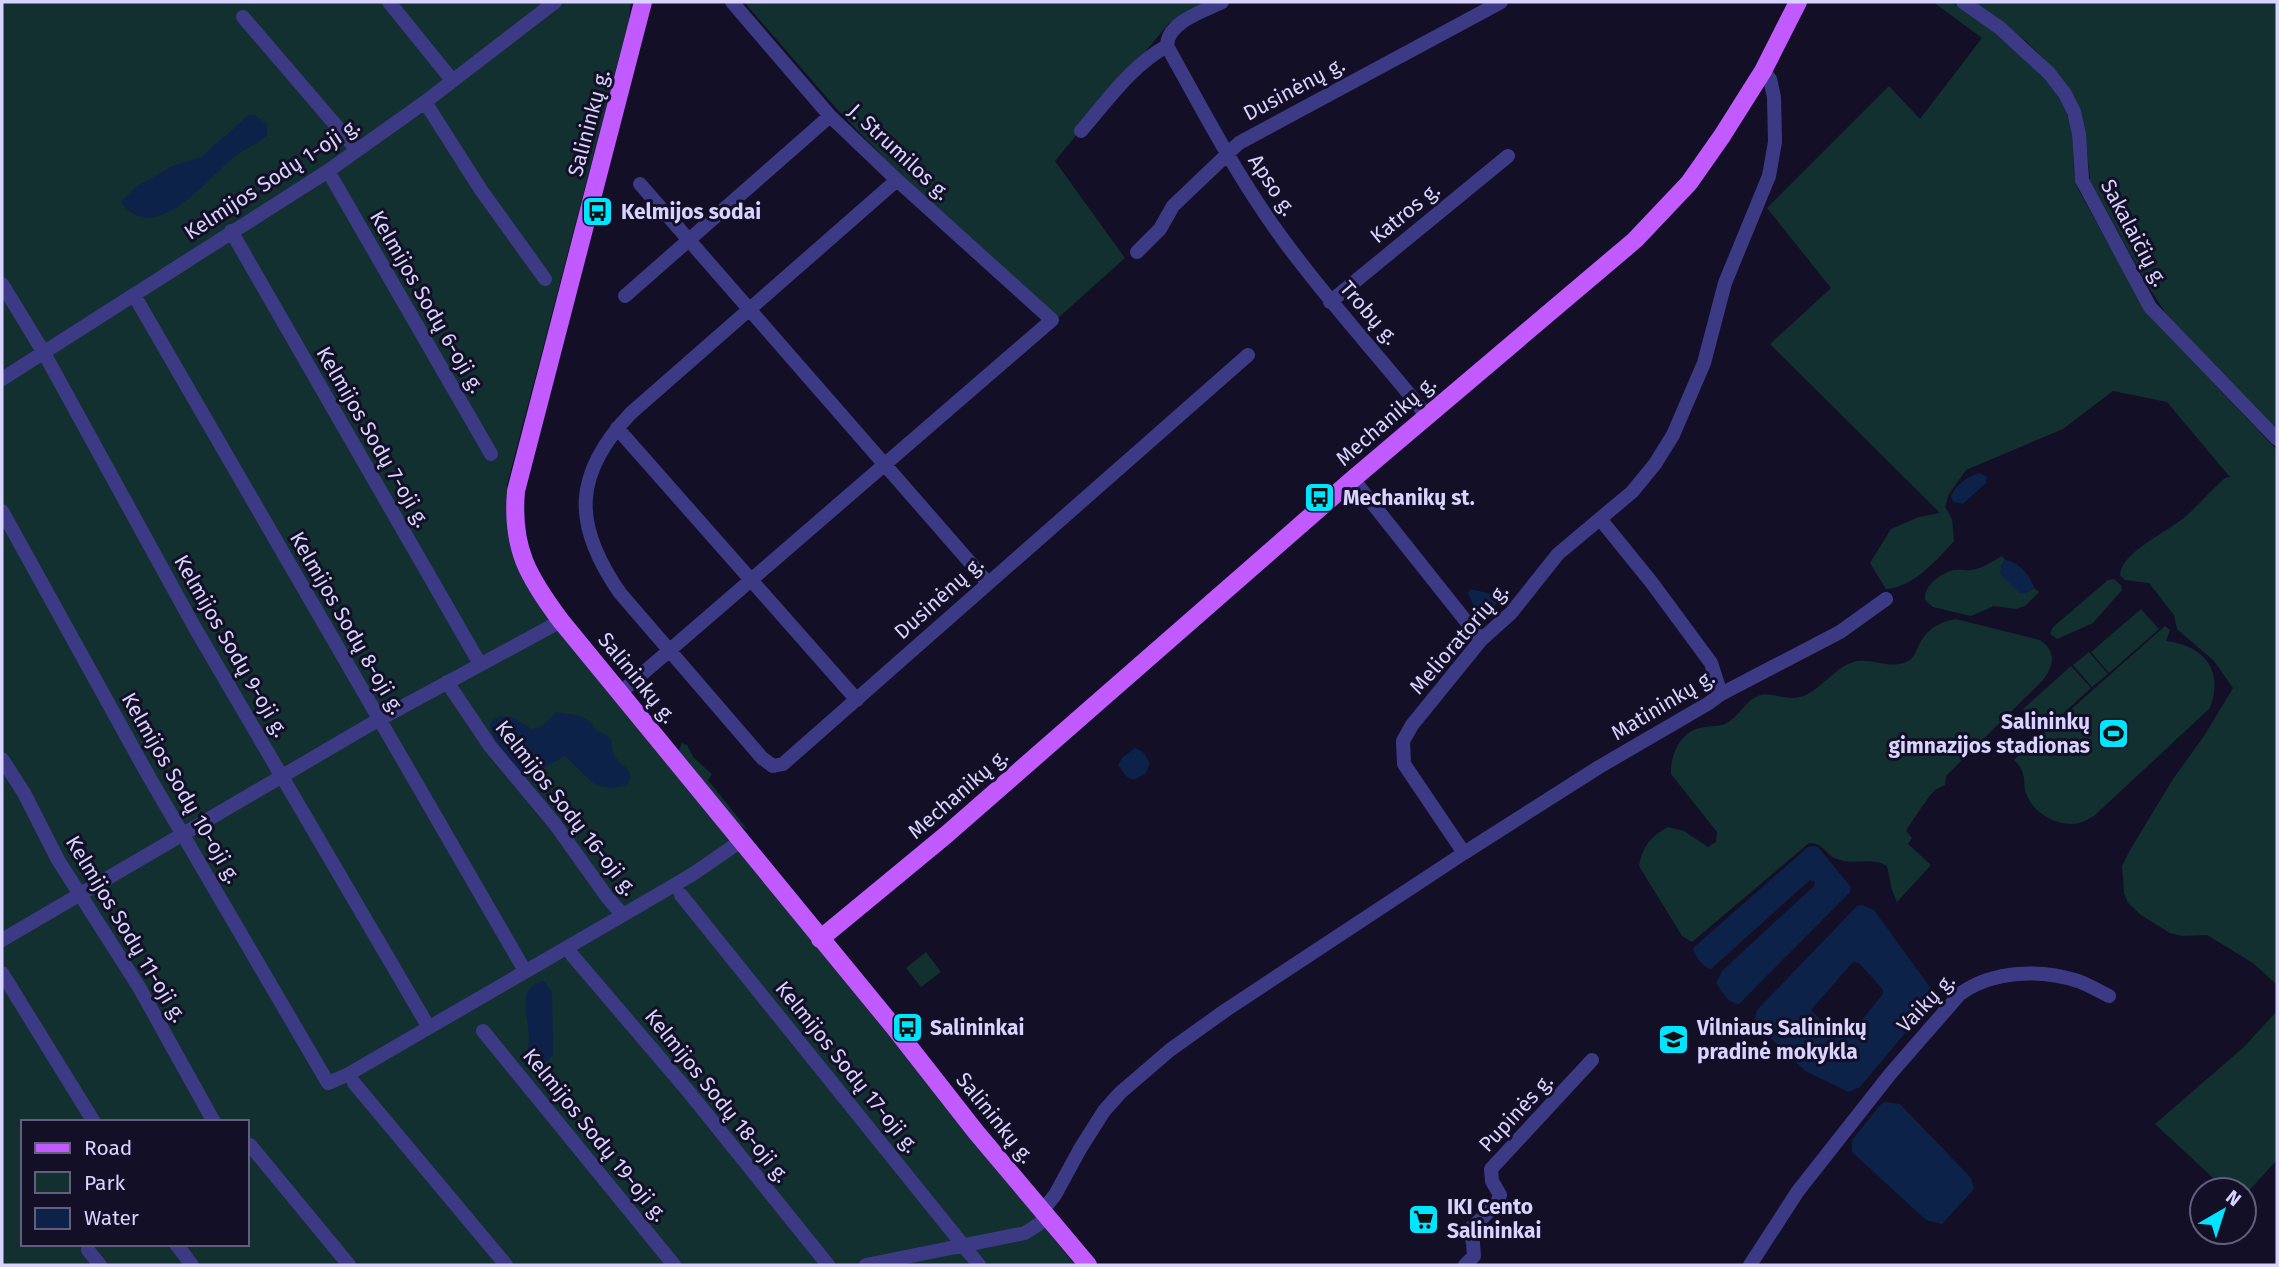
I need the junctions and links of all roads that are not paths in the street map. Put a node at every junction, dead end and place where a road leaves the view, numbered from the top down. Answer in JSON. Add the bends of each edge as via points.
{"nodes":[{"id":1,"x":389,"y":2,"type":"edge"},
{"id":2,"x":643,"y":2,"type":"edge"},
{"id":3,"x":732,"y":2,"type":"edge"},
{"id":4,"x":1222,"y":2,"type":"edge"},
{"id":5,"x":1502,"y":2,"type":"edge"},
{"id":6,"x":1798,"y":2,"type":"edge"},
{"id":7,"x":1963,"y":2,"type":"edge"},
{"id":8,"x":545,"y":4,"type":"edge"},
{"id":9,"x":243,"y":17,"type":"dead end"},
{"id":10,"x":1167,"y":46,"type":"junction"},
{"id":11,"x":1763,"y":71,"type":"junction"},
{"id":12,"x":452,"y":80,"type":"junction"},
{"id":13,"x":425,"y":102,"type":"junction"},
{"id":14,"x":830,"y":116,"type":"junction"},
{"id":15,"x":1081,"y":131,"type":"dead end"},
{"id":16,"x":357,"y":150,"type":"junction"},
{"id":17,"x":1227,"y":154,"type":"junction"},
{"id":18,"x":1508,"y":156,"type":"dead end"},
{"id":19,"x":328,"y":171,"type":"junction"},
{"id":20,"x":897,"y":180,"type":"junction"},
{"id":21,"x":640,"y":184,"type":"dead end"},
{"id":22,"x":231,"y":231,"type":"junction"},
{"id":23,"x":1280,"y":236,"type":"joint"},
{"id":24,"x":689,"y":240,"type":"junction"},
{"id":25,"x":1137,"y":252,"type":"dead end"},
{"id":26,"x":545,"y":279,"type":"dead end"},
{"id":27,"x":2,"y":284,"type":"edge"},
{"id":28,"x":134,"y":295,"type":"junction"},
{"id":29,"x":625,"y":296,"type":"dead end"},
{"id":30,"x":1330,"y":302,"type":"junction"},
{"id":31,"x":750,"y":309,"type":"junction"},
{"id":32,"x":44,"y":353,"type":"junction"},
{"id":33,"x":1248,"y":355,"type":"dead end"},
{"id":34,"x":2,"y":379,"type":"edge"},
{"id":35,"x":1427,"y":416,"type":"junction"},
{"id":36,"x":617,"y":428,"type":"junction"},
{"id":37,"x":2277,"y":439,"type":"edge"},
{"id":38,"x":491,"y":454,"type":"dead end"},
{"id":39,"x":884,"y":464,"type":"junction"},
{"id":40,"x":1353,"y":479,"type":"junction"},
{"id":41,"x":2,"y":511,"type":"edge"},
{"id":42,"x":1601,"y":520,"type":"junction"},
{"id":43,"x":752,"y":579,"type":"junction"},
{"id":44,"x":988,"y":583,"type":"junction"},
{"id":45,"x":1886,"y":599,"type":"dead end"},
{"id":46,"x":561,"y":621,"type":"junction"},
{"id":47,"x":1481,"y":640,"type":"junction"},
{"id":48,"x":670,"y":650,"type":"junction"},
{"id":49,"x":480,"y":664,"type":"junction"},
{"id":50,"x":447,"y":682,"type":"junction"},
{"id":51,"x":620,"y":693,"type":"junction"},
{"id":52,"x":1721,"y":694,"type":"junction"},
{"id":53,"x":857,"y":700,"type":"junction"},
{"id":54,"x":378,"y":720,"type":"junction"},
{"id":55,"x":2,"y":759,"type":"edge"},
{"id":56,"x":282,"y":777,"type":"junction"},
{"id":57,"x":183,"y":833,"type":"junction"},
{"id":58,"x":741,"y":841,"type":"junction"},
{"id":59,"x":1464,"y":853,"type":"junction"},
{"id":60,"x":79,"y":894,"type":"junction"},
{"id":61,"x":681,"y":895,"type":"dead end"},
{"id":62,"x":623,"y":915,"type":"junction"},
{"id":63,"x":820,"y":939,"type":"junction"},
{"id":64,"x":2,"y":940,"type":"edge"},
{"id":65,"x":572,"y":955,"type":"dead end"},
{"id":66,"x":525,"y":971,"type":"junction"},
{"id":67,"x":2,"y":973,"type":"edge"},
{"id":68,"x":2109,"y":996,"type":"dead end"},
{"id":69,"x":428,"y":1026,"type":"junction"},
{"id":70,"x":484,"y":1031,"type":"dead end"},
{"id":71,"x":1592,"y":1060,"type":"dead end"},
{"id":72,"x":354,"y":1083,"type":"dead end"},
{"id":73,"x":93,"y":1120,"type":"edge"},
{"id":74,"x":213,"y":1120,"type":"edge"},
{"id":75,"x":250,"y":1144,"type":"dead end"},
{"id":76,"x":1045,"y":1214,"type":"junction"},
{"id":77,"x":963,"y":1245,"type":"junction"},
{"id":78,"x":178,"y":1246,"type":"edge"},
{"id":79,"x":88,"y":1250,"type":"dead end"},
{"id":80,"x":1474,"y":1262,"type":"edge"},
{"id":81,"x":502,"y":1264,"type":"edge"},
{"id":82,"x":100,"y":1265,"type":"edge"},
{"id":83,"x":192,"y":1265,"type":"edge"},
{"id":84,"x":349,"y":1265,"type":"edge"},
{"id":85,"x":674,"y":1265,"type":"edge"},
{"id":86,"x":828,"y":1265,"type":"edge"},
{"id":87,"x":866,"y":1265,"type":"edge"},
{"id":88,"x":979,"y":1265,"type":"edge"},
{"id":89,"x":1088,"y":1265,"type":"edge"},
{"id":90,"x":1750,"y":1265,"type":"edge"}],
"edges":[{"from":1,"to":12,"type":"street"},
{"from":2,"to":46,"type":"main road","name":"Salininkų g.","via":[[516,491],[515,530],[524,564]]},
{"from":3,"to":14,"type":"street","name":"J. Strumilos g."},
{"from":4,"to":10,"type":"street","via":[[1182,22],[1170,34]]},
{"from":5,"to":17,"type":"street","name":"Dusinėnų g.","via":[[1239,143]]},
{"from":6,"to":11,"type":"main road","name":"Mechanikų g."},
{"from":7,"to":37,"type":"street","name":"Sakalaičių g.","via":[[2000,28],[2065,94],[2079,134],[2082,180],[2150,307]]},
{"from":8,"to":12,"type":"street","name":"Kelmijos Sodų 1-oji g."},
{"from":9,"to":16,"type":"street"},
{"from":10,"to":15,"type":"street","via":[[1126,79]]},
{"from":10,"to":17,"type":"street","name":"Apso g."},
{"from":11,"to":35,"type":"main road","name":"Mechanikų g.","via":[[1689,183],[1656,220]]},
{"from":11,"to":42,"type":"street","name":"Melioratorių g.","via":[[1774,97],[1773,158],[1725,284],[1704,363],[1655,464]]},
{"from":12,"to":13,"type":"street","name":"Kelmijos Sodų 1-oji g."},
{"from":13,"to":16,"type":"street","name":"Kelmijos Sodų 1-oji g."},
{"from":13,"to":26,"type":"street"},
{"from":14,"to":20,"type":"street","name":"J. Strumilos g."},
{"from":14,"to":24,"type":"street"},
{"from":16,"to":19,"type":"street","name":"Kelmijos Sodų 1-oji g."},
{"from":17,"to":23,"type":"street","name":"Apso g."},
{"from":17,"to":25,"type":"street","name":"Dusinėnų g.","via":[[1173,206],[1160,229]]},
{"from":18,"to":30,"type":"street","name":"Katros g."},
{"from":19,"to":22,"type":"street","name":"Kelmijos Sodų 1-oji g."},
{"from":19,"to":38,"type":"street","name":"Kelmijos Sodų 6-oji g."},
{"from":20,"to":31,"type":"street","name":"Dusinėnų g."},
{"from":20,"to":39,"type":"street","name":"J. Strumilos g.","via":[[1052,320]]},
{"from":21,"to":24,"type":"street"},
{"from":22,"to":28,"type":"street","name":"Kelmijos Sodų 1-oji g."},
{"from":22,"to":49,"type":"street","name":"Kelmijos Sodų 7-oji g."},
{"from":23,"to":30,"type":"street","name":"Trobų g."},
{"from":24,"to":29,"type":"street"},
{"from":24,"to":31,"type":"street"},
{"from":27,"to":32,"type":"street","name":"Kelmijos Sodų 9-oji g."},
{"from":28,"to":32,"type":"street","name":"Kelmijos Sodų 1-oji g."},
{"from":28,"to":54,"type":"street","name":"Kelmijos Sodų 8-oji g."},
{"from":30,"to":35,"type":"street","name":"Trobų g."},
{"from":31,"to":36,"type":"street","name":"Dusinėnų g."},
{"from":31,"to":39,"type":"street"},
{"from":32,"to":34,"type":"street","name":"Kelmijos Sodų 1-oji g."},
{"from":32,"to":56,"type":"street","name":"Kelmijos Sodų 9-oji g."},
{"from":33,"to":44,"type":"street","name":"Dusinėnų g."},
{"from":35,"to":40,"type":"main road","name":"Mechanikų g."},
{"from":36,"to":43,"type":"street"},
{"from":36,"to":48,"type":"street","name":"Dusinėnų g.","via":[[600,449],[588,481],[587,524],[606,573]]},
{"from":39,"to":43,"type":"street"},
{"from":39,"to":44,"type":"street"},
{"from":40,"to":47,"type":"street"},
{"from":40,"to":63,"type":"main road","name":"Mechanikų g.","via":[[946,835]]},
{"from":41,"to":57,"type":"street","name":"Kelmijos Sodų 10-oji g."},
{"from":42,"to":47,"type":"street","name":"Melioratorių g.","via":[[1558,554],[1511,613]]},
{"from":42,"to":52,"type":"street","via":[[1711,663]]},
{"from":43,"to":48,"type":"street"},
{"from":43,"to":53,"type":"street"},
{"from":44,"to":53,"type":"street","name":"Dusinėnų g."},
{"from":45,"to":52,"type":"street","name":"Matininkų g.","via":[[1840,632]]},
{"from":46,"to":49,"type":"street"},
{"from":46,"to":51,"type":"main road","name":"Salininkų g."},
{"from":47,"to":59,"type":"street","name":"Melioratorių g.","via":[[1412,725],[1402,752],[1412,778]]},
{"from":48,"to":51,"type":"street"},
{"from":48,"to":53,"type":"street","name":"Dusinėnų g.","via":[[773,766],[783,764]]},
{"from":49,"to":50,"type":"street"},
{"from":50,"to":54,"type":"street"},
{"from":50,"to":62,"type":"street","name":"Kelmijos Sodų 16-oji g.","via":[[490,746]]},
{"from":51,"to":58,"type":"main road","name":"Salininkų g."},
{"from":52,"to":59,"type":"street","name":"Matininkų g."},
{"from":54,"to":56,"type":"street"},
{"from":54,"to":66,"type":"street","name":"Kelmijos Sodų 8-oji g."},
{"from":55,"to":60,"type":"street","name":"Kelmijos Sodų 11-oji g."},
{"from":56,"to":57,"type":"street"},
{"from":56,"to":69,"type":"street","name":"Kelmijos Sodų 9-oji g."},
{"from":57,"to":60,"type":"street"},
{"from":57,"to":69,"type":"street","name":"Kelmijos Sodų 10-oji g.","via":[[328,1083]]},
{"from":58,"to":62,"type":"street","name":"Kelmijos Sodų 16-oji g."},
{"from":58,"to":63,"type":"main road","name":"Salininkų g."},
{"from":59,"to":76,"type":"street","via":[[1226,1010],[1119,1093],[1080,1149]]},
{"from":60,"to":64,"type":"street"},
{"from":60,"to":74,"type":"street","name":"Kelmijos Sodų 11-oji g.","via":[[139,987]]},
{"from":61,"to":77,"type":"street","name":"Kelmijos Sodų 17-oji g."},
{"from":62,"to":66,"type":"street"},
{"from":63,"to":76,"type":"main road","name":"Salininkų g."},
{"from":65,"to":86,"type":"street","name":"Kelmijos Sodų 18-oji g."},
{"from":66,"to":69,"type":"street"},
{"from":67,"to":73,"type":"street"},
{"from":68,"to":90,"type":"street","name":"Vaikų g.","via":[[2078,981],[2040,973],[1986,979],[1960,994],[1798,1191]]},
{"from":70,"to":85,"type":"street","name":"Kelmijos Sodų 19-oji g."},
{"from":71,"to":80,"type":"street","name":"Pupinės g.","via":[[1491,1169],[1500,1195],[1496,1205],[1469,1230]]},
{"from":72,"to":81,"type":"street"},
{"from":75,"to":84,"type":"street"},
{"from":76,"to":77,"type":"street","via":[[1025,1233]]},
{"from":76,"to":89,"type":"main road","name":"Salininkų g."},
{"from":77,"to":87,"type":"street"},
{"from":77,"to":88,"type":"street","name":"Kelmijos Sodų 17-oji g."},
{"from":78,"to":83,"type":"street"},
{"from":79,"to":82,"type":"street"}]}
